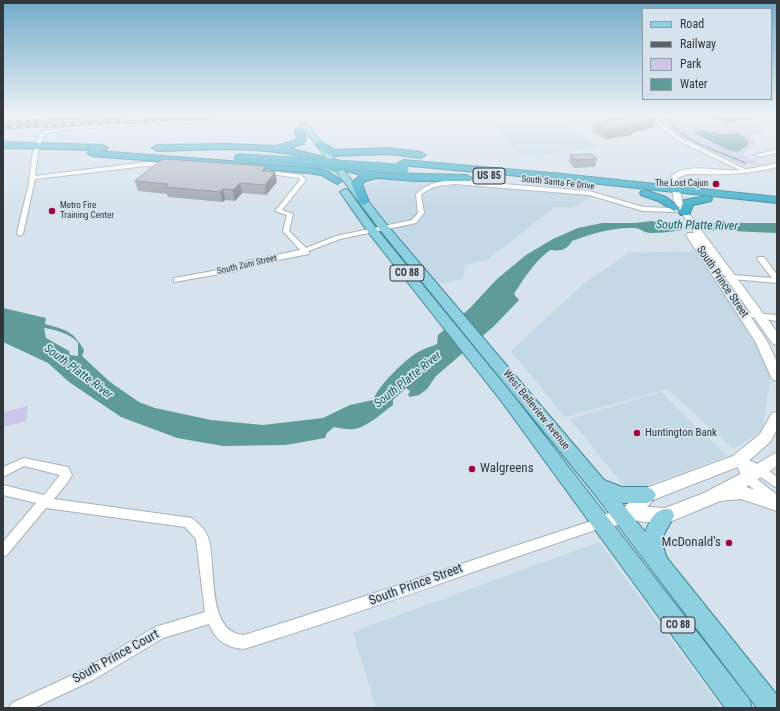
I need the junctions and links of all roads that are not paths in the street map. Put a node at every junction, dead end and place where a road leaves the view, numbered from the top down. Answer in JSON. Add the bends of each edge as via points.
{"nodes":[{"id":1,"x":23,"y":147,"type":"edge"},
{"id":2,"x":38,"y":147,"type":"edge"},
{"id":3,"x":53,"y":147,"type":"edge"},
{"id":4,"x":86,"y":147,"type":"edge"},
{"id":5,"x":274,"y":147,"type":"edge"},
{"id":6,"x":316,"y":147,"type":"edge"},
{"id":7,"x":318,"y":147,"type":"edge"},
{"id":8,"x":696,"y":147,"type":"edge"},
{"id":9,"x":104,"y":148,"type":"junction"},
{"id":10,"x":265,"y":148,"type":"junction"},
{"id":11,"x":3,"y":150,"type":"edge"},
{"id":12,"x":777,"y":151,"type":"edge"},
{"id":13,"x":92,"y":153,"type":"junction"},
{"id":14,"x":410,"y":153,"type":"junction"},
{"id":15,"x":758,"y":155,"type":"dead end"},
{"id":16,"x":240,"y":156,"type":"junction"},
{"id":17,"x":325,"y":157,"type":"junction"},
{"id":18,"x":777,"y":165,"type":"edge"},
{"id":19,"x":267,"y":166,"type":"junction"},
{"id":20,"x":403,"y":169,"type":"junction"},
{"id":21,"x":339,"y":170,"type":"joint"},
{"id":22,"x":746,"y":171,"type":"junction"},
{"id":23,"x":33,"y":178,"type":"junction"},
{"id":24,"x":337,"y":182,"type":"junction"},
{"id":25,"x":614,"y":182,"type":"junction"},
{"id":26,"x":671,"y":187,"type":"junction"},
{"id":27,"x":646,"y":189,"type":"junction"},
{"id":28,"x":707,"y":196,"type":"junction"},
{"id":29,"x":777,"y":200,"type":"edge"},
{"id":30,"x":364,"y":202,"type":"junction"},
{"id":31,"x":777,"y":206,"type":"edge"},
{"id":32,"x":680,"y":213,"type":"junction"},
{"id":33,"x":378,"y":229,"type":"junction"},
{"id":34,"x":20,"y":234,"type":"dead end"},
{"id":35,"x":700,"y":240,"type":"junction"},
{"id":36,"x":306,"y":252,"type":"junction"},
{"id":37,"x":761,"y":259,"type":"dead end"},
{"id":38,"x":732,"y":277,"type":"junction"},
{"id":39,"x":177,"y":280,"type":"dead end"},
{"id":40,"x":777,"y":280,"type":"edge"},
{"id":41,"x":744,"y":314,"type":"junction"},
{"id":42,"x":777,"y":314,"type":"edge"},
{"id":43,"x":762,"y":315,"type":"junction"},
{"id":44,"x":777,"y":318,"type":"edge"},
{"id":45,"x":777,"y":341,"type":"edge"},
{"id":46,"x":484,"y":358,"type":"junction"},
{"id":47,"x":777,"y":376,"type":"edge"},
{"id":48,"x":777,"y":417,"type":"edge"},
{"id":49,"x":777,"y":458,"type":"edge"},
{"id":50,"x":739,"y":460,"type":"junction"},
{"id":51,"x":3,"y":472,"type":"edge"},
{"id":52,"x":754,"y":474,"type":"junction"},
{"id":53,"x":595,"y":482,"type":"junction"},
{"id":54,"x":777,"y":483,"type":"edge"},
{"id":55,"x":3,"y":490,"type":"edge"},
{"id":56,"x":647,"y":495,"type":"junction"},
{"id":57,"x":710,"y":498,"type":"junction"},
{"id":58,"x":44,"y":501,"type":"junction"},
{"id":59,"x":777,"y":503,"type":"edge"},
{"id":60,"x":626,"y":514,"type":"junction"},
{"id":61,"x":665,"y":516,"type":"junction"},
{"id":62,"x":601,"y":523,"type":"junction"},
{"id":63,"x":3,"y":551,"type":"edge"},
{"id":64,"x":663,"y":569,"type":"junction"},
{"id":65,"x":212,"y":616,"type":"junction"},
{"id":66,"x":17,"y":708,"type":"edge"},
{"id":67,"x":740,"y":708,"type":"edge"},
{"id":68,"x":772,"y":708,"type":"edge"}],
"edges":[{"from":1,"to":11,"type":"highway","name":"South Santa Fe Drive","number":"US 85"},
{"from":2,"to":23,"type":"street"},
{"from":3,"to":13,"type":"highway","name":"South Santa Fe Drive","number":"US 85"},
{"from":4,"to":9,"type":"highway","name":"South Santa Fe Drive","number":"US 85"},
{"from":5,"to":10,"type":"highway"},
{"from":6,"to":17,"type":"main road","name":"West Belleview Avenue","number":"CO 88"},
{"from":7,"to":17,"type":"main road","name":"West Belleview Avenue","number":"CO 88"},
{"from":8,"to":22,"type":"street"},
{"from":9,"to":10,"type":"highway"},
{"from":9,"to":16,"type":"highway","name":"South Santa Fe Drive","number":"US 85"},
{"from":10,"to":17,"type":"highway"},
{"from":12,"to":15,"type":"street"},
{"from":13,"to":16,"type":"highway","name":"South Santa Fe Drive","number":"US 85"},
{"from":13,"to":19,"type":"highway"},
{"from":14,"to":17,"type":"highway","via":[[355,153]]},
{"from":14,"to":17,"type":"highway","via":[[328,151]]},
{"from":14,"to":25,"type":"highway","via":[[528,172]]},
{"from":16,"to":20,"type":"highway","name":"South Santa Fe Drive","number":"US 85","bridge":true},
{"from":17,"to":19,"type":"highway","via":[[300,166]]},
{"from":17,"to":20,"type":"highway","via":[[359,172]]},
{"from":17,"to":21,"type":"highway"},
{"from":17,"to":24,"type":"main road","name":"West Belleview Avenue","number":"CO 88"},
{"from":18,"to":22,"type":"street"},
{"from":19,"to":24,"type":"highway","via":[[318,171]]},
{"from":20,"to":25,"type":"highway","name":"South Santa Fe Drive","number":"US 85"},
{"from":20,"to":27,"type":"highway","name":"South Santa Fe Drive","number":"US 85"},
{"from":20,"to":30,"type":"highway","via":[[358,181],[356,185]]},
{"from":21,"to":30,"type":"main road","name":"West Belleview Avenue","number":"CO 88"},
{"from":22,"to":26,"type":"street","via":[[674,171],[668,174]]},
{"from":23,"to":34,"type":"street"},
{"from":23,"to":36,"type":"street","via":[[147,164],[295,175],[303,180],[278,211],[290,214],[286,231]]},
{"from":24,"to":33,"type":"main road","name":"West Belleview Avenue","number":"CO 88"},
{"from":25,"to":27,"type":"highway","name":"South Santa Fe Drive","number":"US 85"},
{"from":26,"to":27,"type":"highway","name":"South Santa Fe Drive","number":"US 85"},
{"from":26,"to":27,"type":"highway","via":[[660,185]]},
{"from":26,"to":28,"type":"highway","name":"South Santa Fe Drive","number":"US 85"},
{"from":26,"to":28,"type":"highway","via":[[685,187]]},
{"from":26,"to":32,"type":"street","name":"South Prince Street"},
{"from":27,"to":32,"type":"highway"},
{"from":28,"to":29,"type":"highway","name":"South Santa Fe Drive","number":"US 85"},
{"from":28,"to":31,"type":"highway","name":"South Santa Fe Drive","number":"US 85"},
{"from":28,"to":32,"type":"highway","via":[[688,202]]},
{"from":30,"to":33,"type":"main road","name":"West Belleview Avenue","number":"CO 88"},
{"from":32,"to":33,"type":"street","name":"South Zuni Street","via":[[631,207],[589,193],[455,182],[431,185],[423,189],[418,196],[421,213],[417,219]]},
{"from":32,"to":35,"type":"street","name":"South Prince Street"},
{"from":33,"to":36,"type":"street","name":"South Zuni Street","via":[[330,240]]},
{"from":33,"to":46,"type":"main road","name":"West Belleview Avenue","number":"CO 88"},
{"from":35,"to":38,"type":"street","name":"South Prince Street"},
{"from":35,"to":41,"type":"street","name":"South Prince Street"},
{"from":36,"to":39,"type":"street","name":"South Zuni Street"},
{"from":37,"to":40,"type":"street"},
{"from":38,"to":40,"type":"street"},
{"from":38,"to":43,"type":"street","name":"South Prince Street"},
{"from":41,"to":43,"type":"street"},
{"from":41,"to":47,"type":"street","name":"South Prince Street","via":[[768,352]]},
{"from":42,"to":43,"type":"street"},
{"from":43,"to":44,"type":"street"},
{"from":43,"to":45,"type":"street","name":"South Prince Street"},
{"from":46,"to":53,"type":"main road","name":"West Belleview Avenue","number":"CO 88"},
{"from":46,"to":62,"type":"main road","name":"West Belleview Avenue","number":"CO 88"},
{"from":48,"to":50,"type":"street","name":"South Prince Street","via":[[765,438]]},
{"from":49,"to":52,"type":"street","name":"South Prince Street"},
{"from":50,"to":52,"type":"street"},
{"from":50,"to":56,"type":"street","name":"South Prince Street"},
{"from":51,"to":58,"type":"street","via":[[24,462],[64,470],[66,475],[63,480]]},
{"from":52,"to":54,"type":"street"},
{"from":52,"to":57,"type":"street","name":"South Prince Street"},
{"from":52,"to":59,"type":"street"},
{"from":53,"to":56,"type":"main road","via":[[606,490],[621,495]]},
{"from":53,"to":60,"type":"main road","name":"West Belleview Avenue","number":"CO 88"},
{"from":55,"to":58,"type":"street"},
{"from":56,"to":60,"type":"street","name":"South Prince Street"},
{"from":57,"to":59,"type":"street","via":[[741,492]]},
{"from":57,"to":61,"type":"street","name":"South Prince Street"},
{"from":58,"to":63,"type":"street"},
{"from":58,"to":65,"type":"street","via":[[188,522],[202,538]]},
{"from":60,"to":61,"type":"street","name":"South Prince Street"},
{"from":60,"to":62,"type":"street","name":"South Prince Street"},
{"from":60,"to":64,"type":"main road","name":"West Belleview Avenue","number":"CO 88"},
{"from":61,"to":64,"type":"main road","via":[[656,526],[653,536],[655,554]]},
{"from":62,"to":65,"type":"street","name":"South Prince Street","via":[[332,615],[244,642],[236,642],[223,635]]},
{"from":62,"to":67,"type":"main road","name":"West Belleview Avenue","number":"CO 88"},
{"from":64,"to":68,"type":"main road","name":"West Belleview Avenue","number":"CO 88"},
{"from":65,"to":66,"type":"street","name":"South Prince Court","via":[[160,632],[88,675]]}]}
